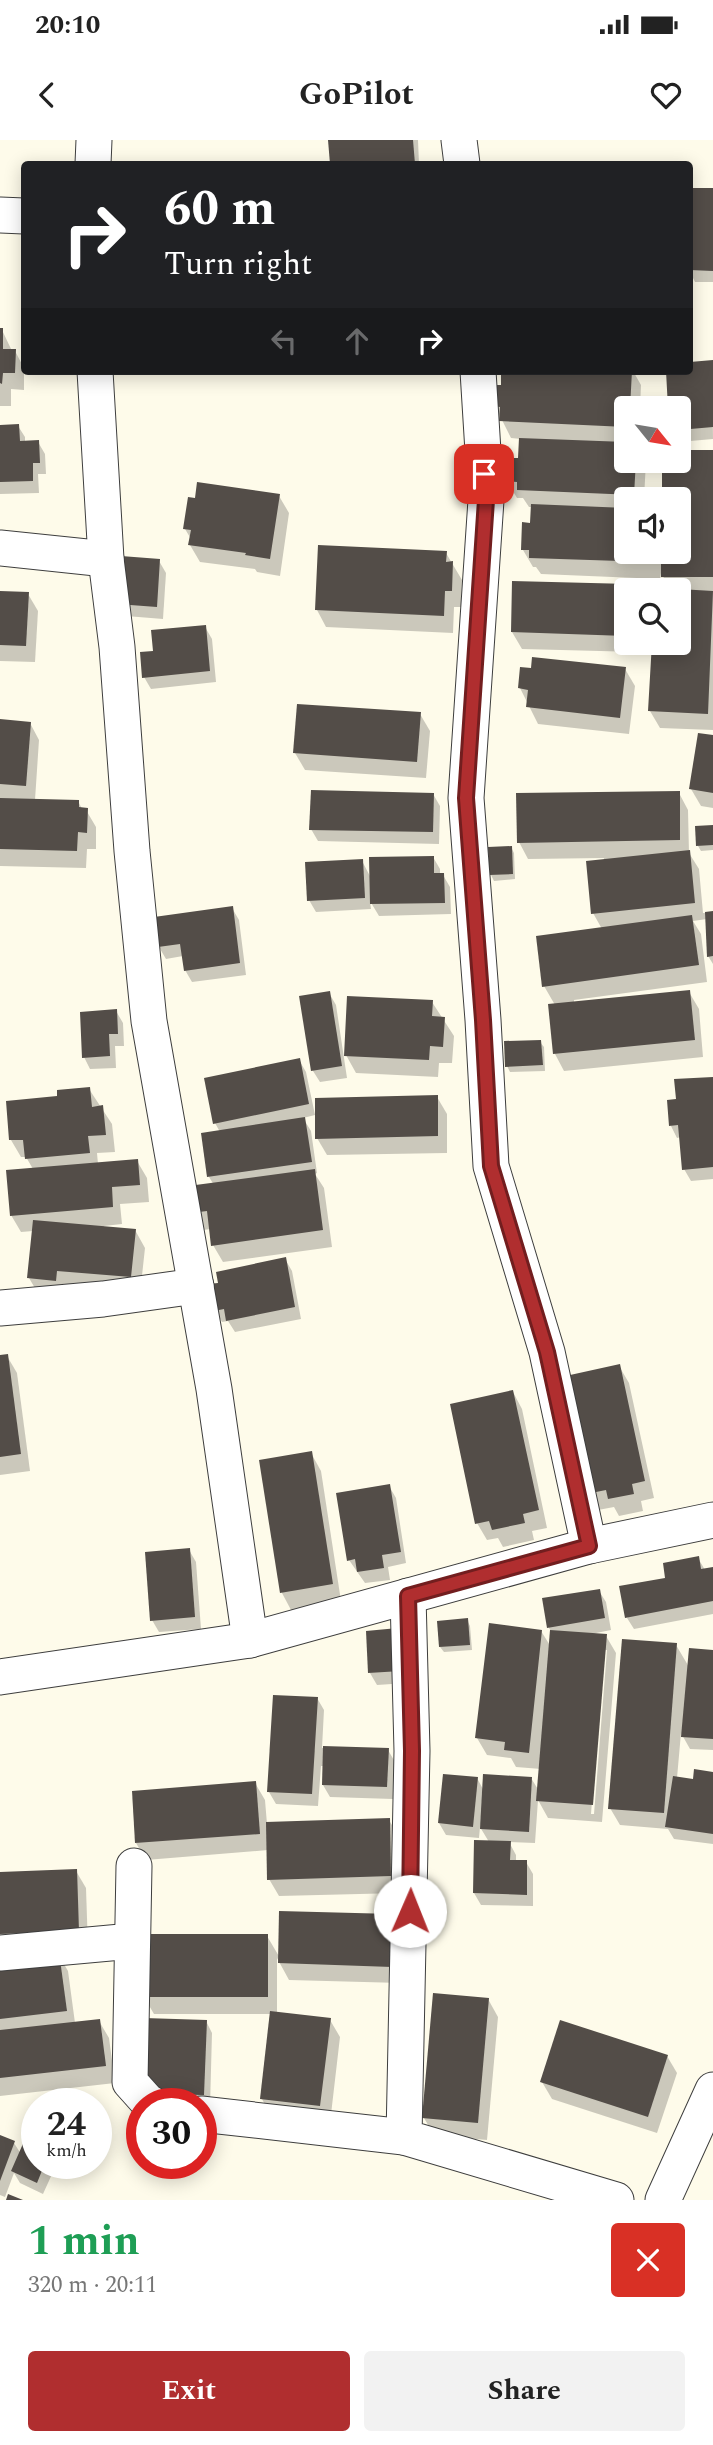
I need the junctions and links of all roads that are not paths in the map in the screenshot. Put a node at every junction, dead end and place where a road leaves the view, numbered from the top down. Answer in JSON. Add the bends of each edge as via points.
{"nodes":[{"id":1,"x":93,"y":140,"type":"edge"},
{"id":2,"x":459,"y":140,"type":"edge"},
{"id":3,"x":93,"y":161,"type":"edge"},
{"id":4,"x":462,"y":161,"type":"edge"},
{"id":5,"x":0,"y":215,"type":"edge"},
{"id":6,"x":21,"y":216,"type":"edge"},
{"id":7,"x":95,"y":375,"type":"edge"},
{"id":8,"x":478,"y":375,"type":"edge"},
{"id":9,"x":0,"y":548,"type":"edge"},
{"id":10,"x":106,"y":559,"type":"junction"},
{"id":11,"x":196,"y":1286,"type":"junction"},
{"id":12,"x":0,"y":1308,"type":"edge"},
{"id":13,"x":713,"y":1520,"type":"edge"},
{"id":14,"x":589,"y":1546,"type":"junction"},
{"id":15,"x":408,"y":1596,"type":"junction"},
{"id":16,"x":250,"y":1640,"type":"junction"},
{"id":17,"x":0,"y":1677,"type":"edge"},
{"id":18,"x":134,"y":1866,"type":"dead end"},
{"id":19,"x":132,"y":1941,"type":"junction"},
{"id":20,"x":0,"y":1953,"type":"edge"},
{"id":21,"x":135,"y":2088,"type":"edge"},
{"id":22,"x":713,"y":2090,"type":"edge"},
{"id":23,"x":217,"y":2116,"type":"edge"},
{"id":24,"x":404,"y":2137,"type":"junction"},
{"id":25,"x":616,"y":2200,"type":"edge"},
{"id":26,"x":663,"y":2200,"type":"edge"}],
"edges":[{"from":1,"to":3,"type":"street"},
{"from":2,"to":4,"type":"street"},
{"from":5,"to":6,"type":"street"},
{"from":7,"to":10,"type":"street"},
{"from":8,"to":14,"type":"street","via":[[486,500],[466,798],[491,1166],[547,1352]]},
{"from":9,"to":10,"type":"street"},
{"from":10,"to":11,"type":"street","via":[[149,1021]]},
{"from":11,"to":12,"type":"street"},
{"from":11,"to":16,"type":"street"},
{"from":13,"to":14,"type":"street"},
{"from":14,"to":15,"type":"street"},
{"from":15,"to":16,"type":"street"},
{"from":15,"to":24,"type":"street","via":[[412,1751]]},
{"from":16,"to":17,"type":"street"},
{"from":18,"to":19,"type":"street"},
{"from":19,"to":20,"type":"street"},
{"from":19,"to":21,"type":"street","via":[[130,2082]]},
{"from":22,"to":26,"type":"street"},
{"from":23,"to":24,"type":"street"},
{"from":24,"to":25,"type":"street"}]}
